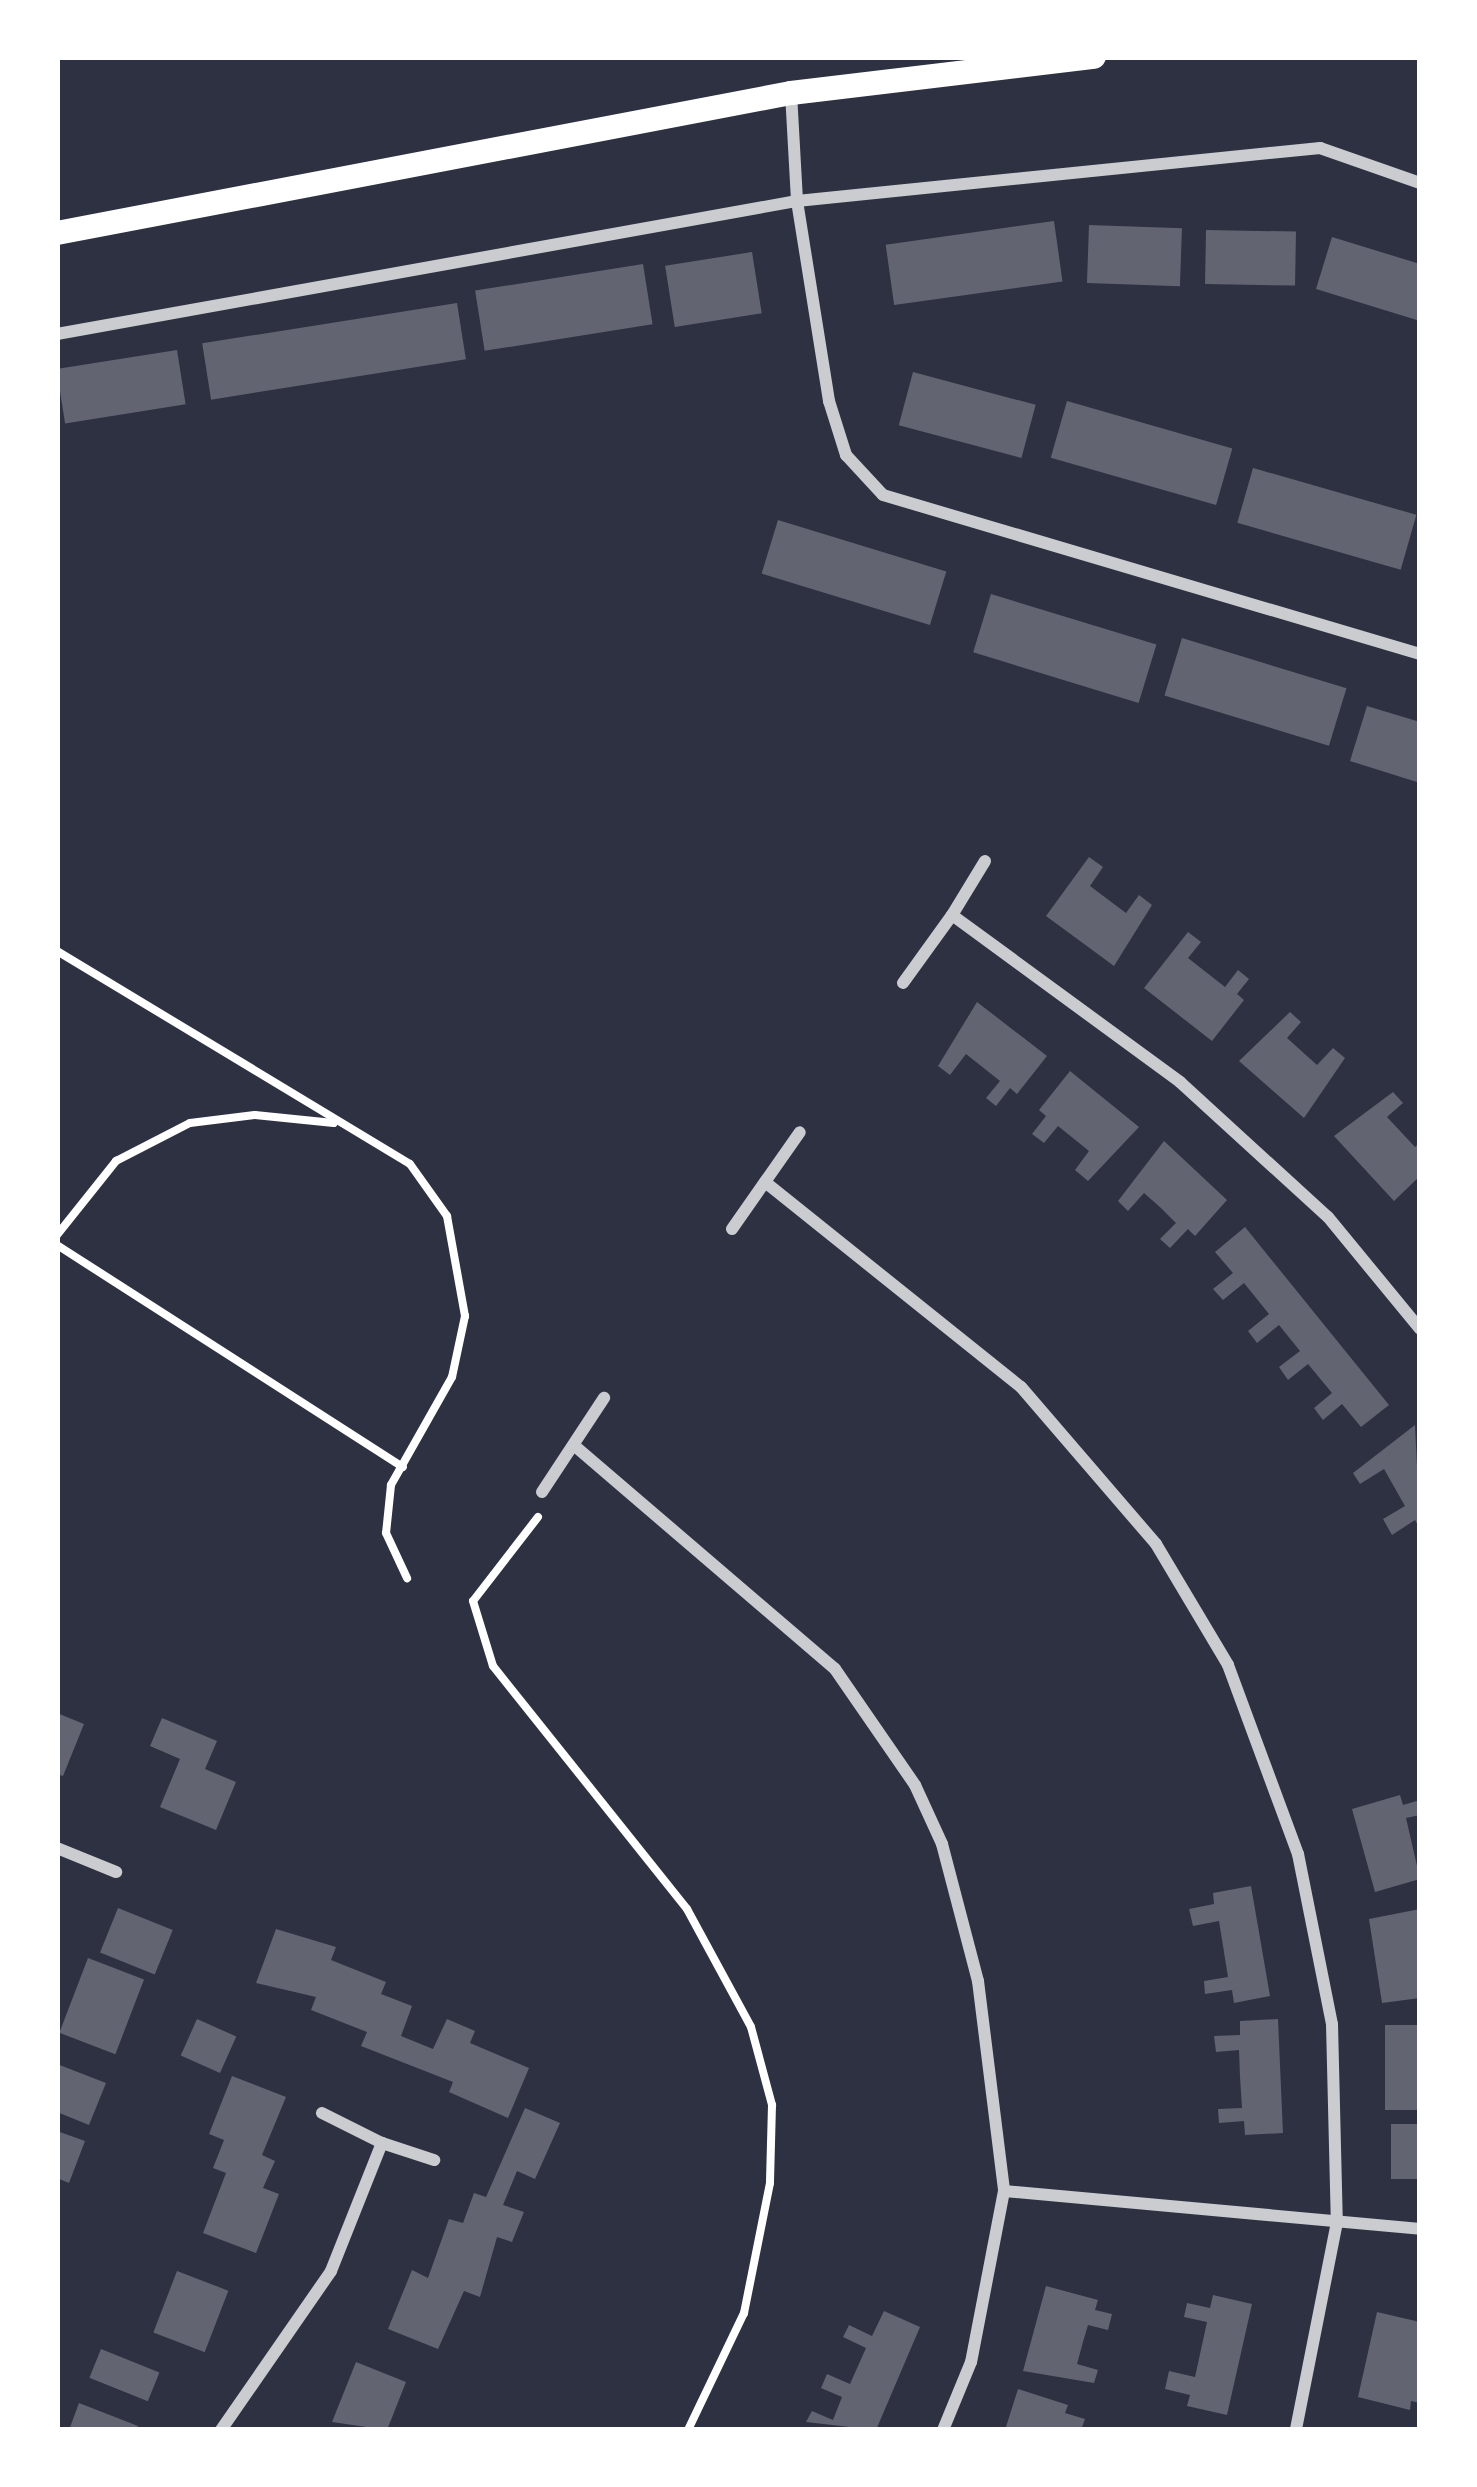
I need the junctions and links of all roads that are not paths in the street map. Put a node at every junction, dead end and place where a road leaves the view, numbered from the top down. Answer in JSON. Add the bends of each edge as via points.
{"nodes":[{"id":1,"x":1094,"y":57,"type":"edge"},
{"id":2,"x":791,"y":93,"type":"junction"},
{"id":3,"x":1420,"y":183,"type":"edge"},
{"id":4,"x":797,"y":201,"type":"junction"},
{"id":5,"x":57,"y":232,"type":"edge"},
{"id":6,"x":57,"y":334,"type":"edge"},
{"id":7,"x":1420,"y":654,"type":"edge"},
{"id":8,"x":985,"y":861,"type":"dead end"},
{"id":9,"x":952,"y":915,"type":"junction"},
{"id":10,"x":903,"y":983,"type":"dead end"},
{"id":11,"x":800,"y":1132,"type":"dead end"},
{"id":12,"x":765,"y":1182,"type":"junction"},
{"id":13,"x":732,"y":1228,"type":"dead end"},
{"id":14,"x":1420,"y":1329,"type":"edge"},
{"id":15,"x":604,"y":1398,"type":"dead end"},
{"id":16,"x":576,"y":1447,"type":"junction"},
{"id":17,"x":542,"y":1492,"type":"road end"},
{"id":18,"x":57,"y":1848,"type":"edge"},
{"id":19,"x":116,"y":1872,"type":"dead end"},
{"id":20,"x":322,"y":2113,"type":"dead end"},
{"id":21,"x":382,"y":2143,"type":"junction"},
{"id":22,"x":434,"y":2160,"type":"dead end"},
{"id":23,"x":1004,"y":2191,"type":"junction"},
{"id":24,"x":1337,"y":2222,"type":"junction"},
{"id":25,"x":1420,"y":2229,"type":"edge"},
{"id":26,"x":221,"y":2430,"type":"edge"},
{"id":27,"x":944,"y":2430,"type":"edge"},
{"id":28,"x":1296,"y":2430,"type":"edge"}],
"edges":[{"from":1,"to":2,"type":"main road"},
{"from":2,"to":4,"type":"street"},
{"from":2,"to":5,"type":"main road"},
{"from":3,"to":4,"type":"street","via":[[1320,148]]},
{"from":4,"to":6,"type":"street"},
{"from":4,"to":7,"type":"street","via":[[830,401],[846,455],[883,495]]},
{"from":8,"to":9,"type":"street"},
{"from":9,"to":10,"type":"street"},
{"from":9,"to":14,"type":"street","via":[[1225,1121],[1328,1217]]},
{"from":11,"to":12,"type":"street"},
{"from":12,"to":13,"type":"street"},
{"from":12,"to":24,"type":"street","via":[[1021,1387],[1156,1544],[1228,1664],[1298,1854],[1320,1944],[1340,2114]]},
{"from":15,"to":16,"type":"street"},
{"from":16,"to":17,"type":"street"},
{"from":16,"to":23,"type":"street","via":[[835,1669],[915,1785],[960,1898]]},
{"from":18,"to":19,"type":"street"},
{"from":20,"to":21,"type":"street"},
{"from":21,"to":22,"type":"street"},
{"from":21,"to":26,"type":"street","via":[[331,2271]]},
{"from":23,"to":24,"type":"street"},
{"from":23,"to":27,"type":"street","via":[[971,2362]]},
{"from":24,"to":25,"type":"street"},
{"from":24,"to":28,"type":"street"}]}
